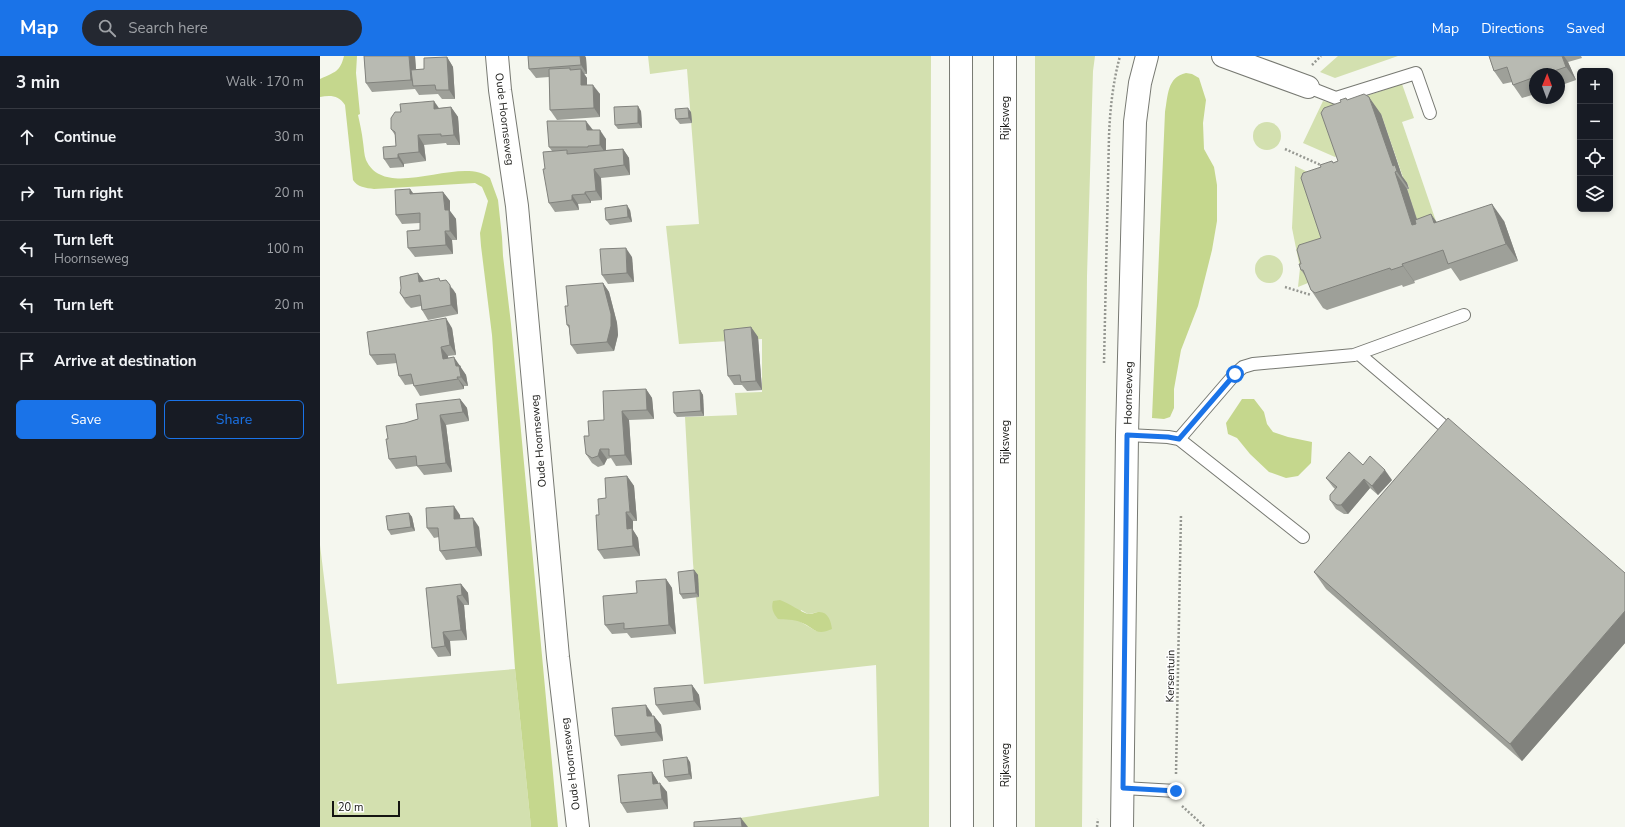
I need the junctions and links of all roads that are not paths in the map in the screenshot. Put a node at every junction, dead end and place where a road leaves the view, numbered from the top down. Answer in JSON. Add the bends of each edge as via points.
{"nodes":[{"id":1,"x":497,"y":56,"type":"edge"},
{"id":2,"x":961,"y":56,"type":"edge"},
{"id":3,"x":1005,"y":56,"type":"edge"},
{"id":4,"x":1147,"y":56,"type":"edge"},
{"id":5,"x":1223,"y":56,"type":"edge"},
{"id":6,"x":1308,"y":88,"type":"joint"},
{"id":7,"x":1430,"y":113,"type":"dead end"},
{"id":8,"x":1464,"y":315,"type":"dead end"},
{"id":9,"x":1359,"y":354,"type":"junction"},
{"id":10,"x":1445,"y":427,"type":"edge"},
{"id":11,"x":1127,"y":435,"type":"junction"},
{"id":12,"x":1179,"y":439,"type":"junction"},
{"id":13,"x":1303,"y":537,"type":"dead end"},
{"id":14,"x":1123,"y":788,"type":"junction"},
{"id":15,"x":1176,"y":791,"type":"road end"},
{"id":16,"x":578,"y":827,"type":"edge"},
{"id":17,"x":962,"y":827,"type":"edge"},
{"id":18,"x":1005,"y":827,"type":"edge"},
{"id":19,"x":1122,"y":827,"type":"edge"}],
"edges":[{"from":1,"to":16,"type":"main road","name":"Oude Hoornseweg","via":[[516,206],[557,650]]},
{"from":2,"to":17,"type":"main road"},
{"from":3,"to":18,"type":"main road","name":"Rijksweg"},
{"from":4,"to":11,"type":"main road","name":"Hoornseweg","via":[[1135,122]]},
{"from":5,"to":6,"type":"main road"},
{"from":6,"to":7,"type":"lane","via":[[1336,98],[1416,73]]},
{"from":8,"to":9,"type":"lane"},
{"from":9,"to":10,"type":"lane"},
{"from":9,"to":12,"type":"lane","via":[[1243,367]]},
{"from":11,"to":12,"type":"lane"},
{"from":11,"to":14,"type":"main road","name":"Hoornseweg"},
{"from":12,"to":13,"type":"lane"},
{"from":14,"to":15,"type":"lane"},
{"from":14,"to":19,"type":"main road","name":"Hoornseweg"}]}
